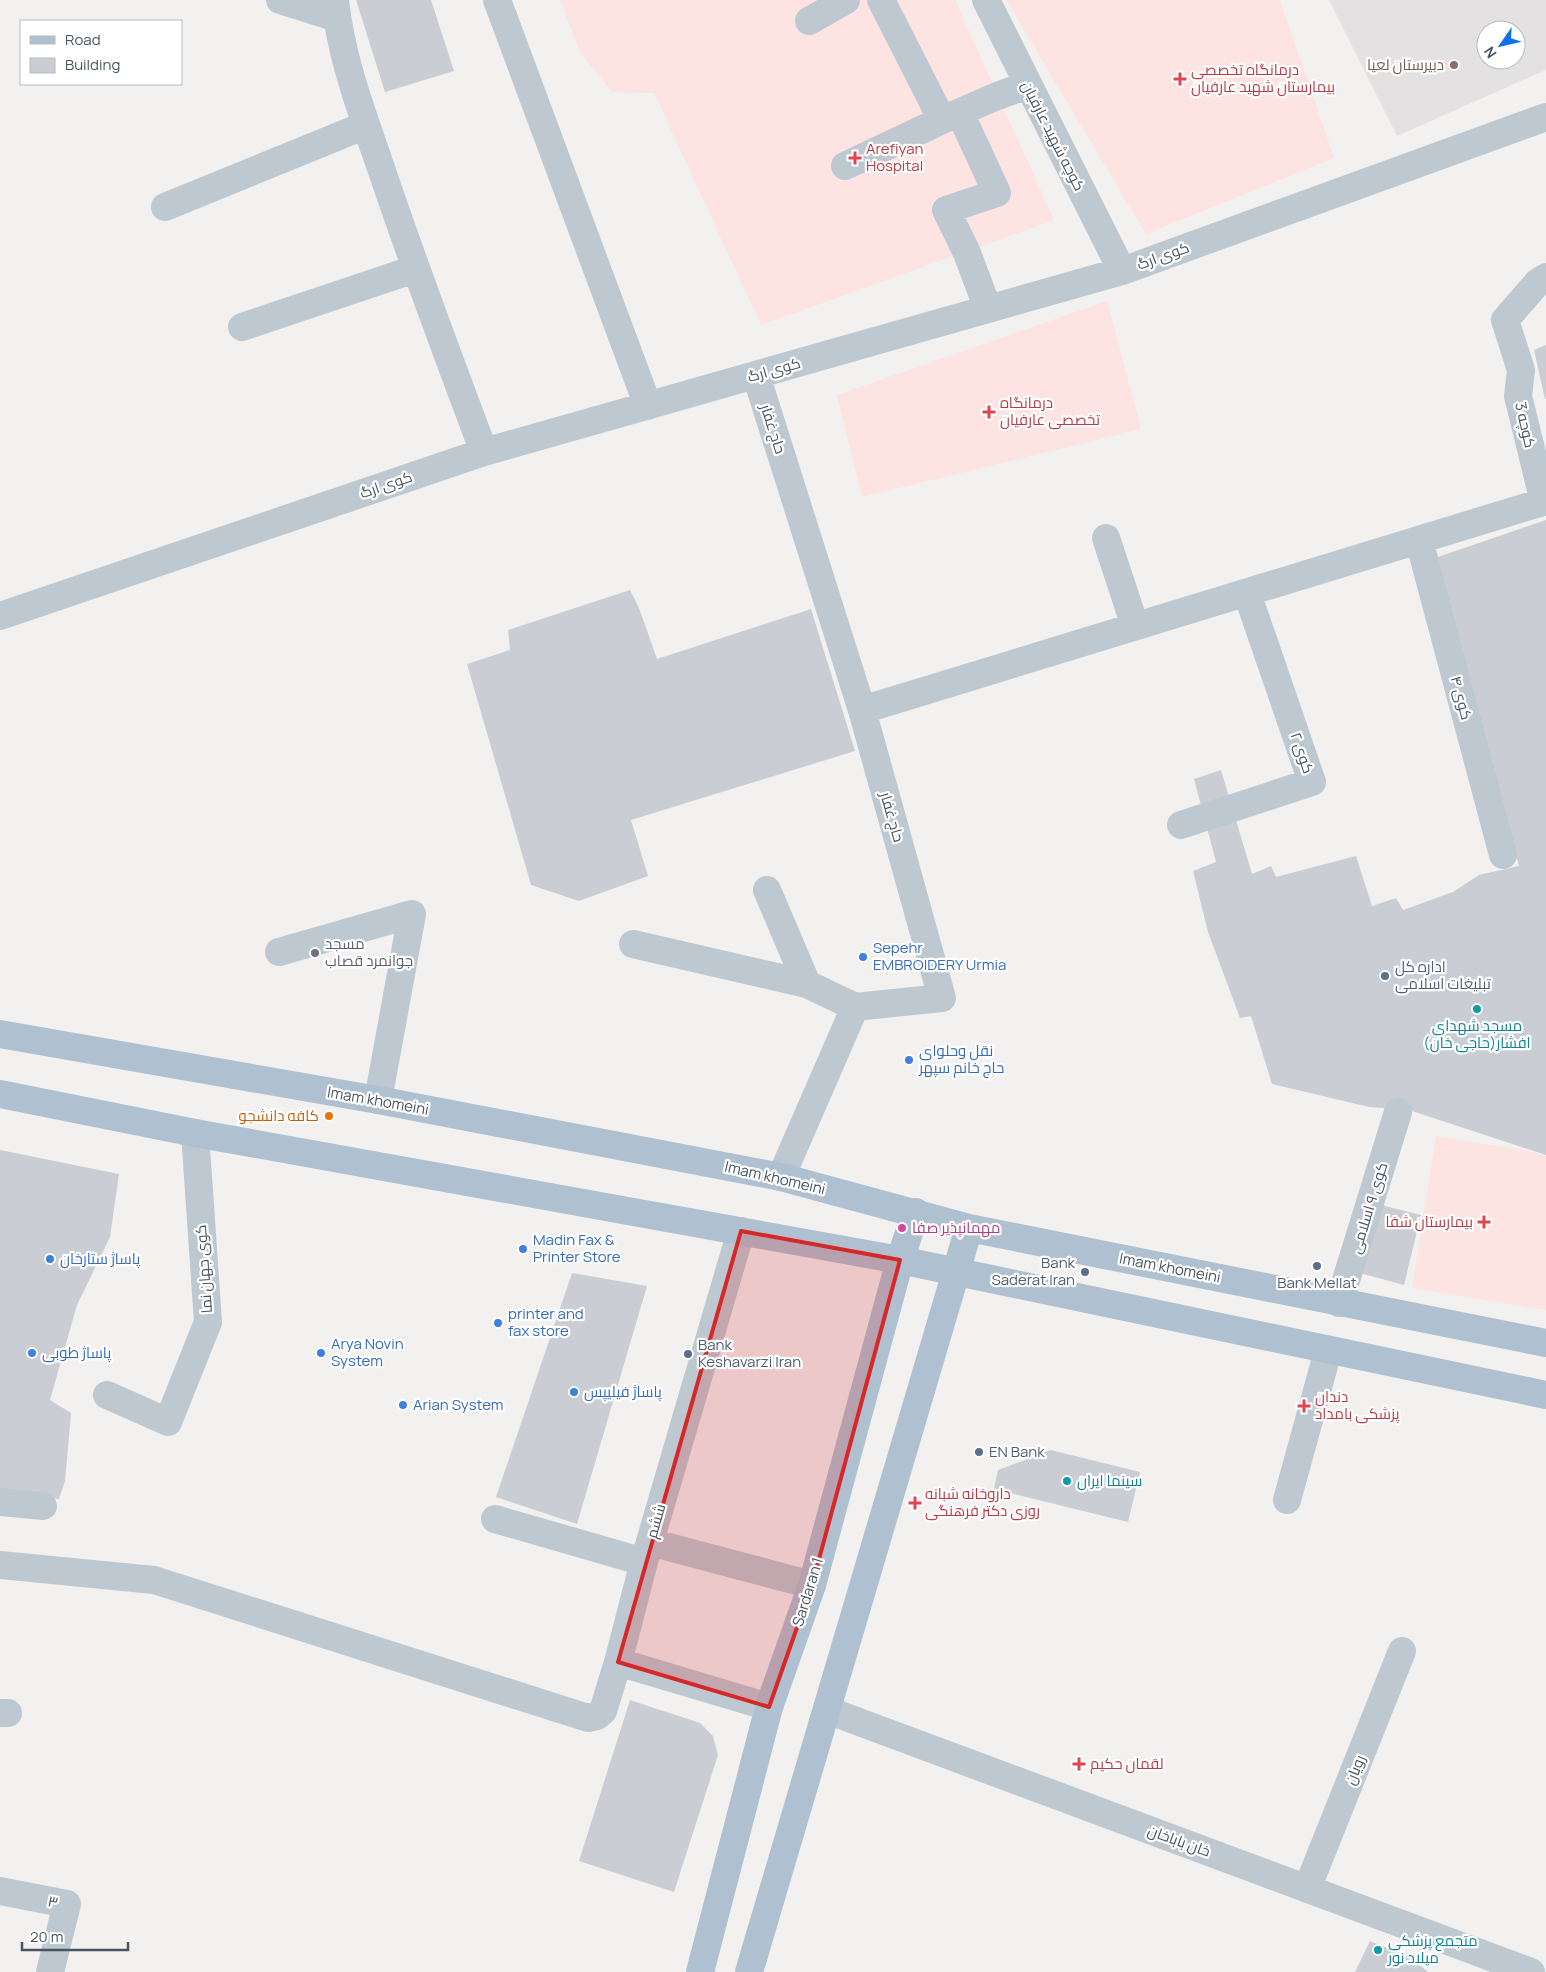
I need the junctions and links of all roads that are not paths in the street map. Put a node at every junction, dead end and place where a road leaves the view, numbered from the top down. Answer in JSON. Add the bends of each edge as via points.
{"nodes":[{"id":1,"x":280,"y":0,"type":"edge"},
{"id":2,"x":497,"y":0,"type":"edge"},
{"id":3,"x":846,"y":0,"type":"edge"},
{"id":4,"x":881,"y":0,"type":"edge"},
{"id":5,"x":986,"y":0,"type":"edge"},
{"id":6,"x":336,"y":9,"type":"edge"},
{"id":7,"x":809,"y":20,"type":"dead end"},
{"id":8,"x":1028,"y":86,"type":"junction"},
{"id":9,"x":951,"y":117,"type":"junction"},
{"id":10,"x":1546,"y":117,"type":"edge"},
{"id":11,"x":366,"y":125,"type":"junction"},
{"id":12,"x":845,"y":166,"type":"dead end"},
{"id":13,"x":165,"y":207,"type":"dead end"},
{"id":14,"x":415,"y":270,"type":"junction"},
{"id":15,"x":1122,"y":271,"type":"junction"},
{"id":16,"x":1546,"y":277,"type":"edge"},
{"id":17,"x":988,"y":309,"type":"junction"},
{"id":18,"x":242,"y":327,"type":"dead end"},
{"id":19,"x":756,"y":375,"type":"junction"},
{"id":20,"x":648,"y":406,"type":"junction"},
{"id":21,"x":484,"y":452,"type":"junction"},
{"id":22,"x":1545,"y":502,"type":"edge"},
{"id":23,"x":1106,"y":538,"type":"dead end"},
{"id":24,"x":1419,"y":540,"type":"junction"},
{"id":25,"x":1247,"y":592,"type":"junction"},
{"id":26,"x":0,"y":616,"type":"edge"},
{"id":27,"x":1135,"y":626,"type":"junction"},
{"id":28,"x":862,"y":710,"type":"junction"},
{"id":29,"x":1181,"y":825,"type":"dead end"},
{"id":30,"x":1504,"y":855,"type":"dead end"},
{"id":31,"x":767,"y":890,"type":"dead end"},
{"id":32,"x":633,"y":944,"type":"dead end"},
{"id":33,"x":279,"y":952,"type":"dead end"},
{"id":34,"x":807,"y":984,"type":"junction"},
{"id":35,"x":855,"y":1006,"type":"junction"},
{"id":36,"x":0,"y":1034,"type":"edge"},
{"id":37,"x":0,"y":1094,"type":"edge"},
{"id":38,"x":378,"y":1100,"type":"junction"},
{"id":39,"x":1398,"y":1112,"type":"dead end"},
{"id":40,"x":195,"y":1132,"type":"junction"},
{"id":41,"x":781,"y":1177,"type":"junction"},
{"id":42,"x":916,"y":1212,"type":"junction"},
{"id":43,"x":969,"y":1228,"type":"junction"},
{"id":44,"x":741,"y":1231,"type":"junction"},
{"id":45,"x":900,"y":1260,"type":"junction"},
{"id":46,"x":958,"y":1273,"type":"junction"},
{"id":47,"x":1340,"y":1303,"type":"junction"},
{"id":48,"x":1546,"y":1343,"type":"edge"},
{"id":49,"x":1328,"y":1351,"type":"junction"},
{"id":50,"x":108,"y":1395,"type":"dead end"},
{"id":51,"x":1546,"y":1396,"type":"edge"},
{"id":52,"x":1287,"y":1500,"type":"dead end"},
{"id":53,"x":0,"y":1502,"type":"edge"},
{"id":54,"x":42,"y":1506,"type":"dead end"},
{"id":55,"x":495,"y":1519,"type":"dead end"},
{"id":56,"x":647,"y":1552,"type":"junction"},
{"id":57,"x":0,"y":1565,"type":"edge"},
{"id":58,"x":812,"y":1585,"type":"junction"},
{"id":59,"x":1402,"y":1651,"type":"dead end"},
{"id":60,"x":618,"y":1662,"type":"junction"},
{"id":61,"x":770,"y":1707,"type":"junction"},
{"id":62,"x":827,"y":1710,"type":"junction"},
{"id":63,"x":1307,"y":1889,"type":"junction"},
{"id":64,"x":0,"y":1891,"type":"edge"},
{"id":65,"x":1482,"y":1964,"type":"edge"},
{"id":66,"x":50,"y":1972,"type":"edge"},
{"id":67,"x":700,"y":1972,"type":"edge"},
{"id":68,"x":749,"y":1972,"type":"edge"},
{"id":69,"x":1531,"y":1972,"type":"edge"}],
"edges":[{"from":1,"to":6,"type":"street"},
{"from":2,"to":20,"type":"street"},
{"from":3,"to":7,"type":"street"},
{"from":4,"to":9,"type":"street"},
{"from":5,"to":8,"type":"street","name":"کوچه شهید عارفیان"},
{"from":6,"to":11,"type":"street","via":[[346,62]]},
{"from":8,"to":9,"type":"street"},
{"from":8,"to":15,"type":"street","name":"کوچه شهید عارفیان"},
{"from":9,"to":12,"type":"street"},
{"from":9,"to":17,"type":"street","via":[[997,193],[946,210],[967,253]]},
{"from":10,"to":15,"type":"street","name":"کوی ارگ"},
{"from":11,"to":13,"type":"street"},
{"from":11,"to":14,"type":"street"},
{"from":14,"to":18,"type":"street"},
{"from":14,"to":21,"type":"street"},
{"from":15,"to":17,"type":"street","name":"کوی ارگ"},
{"from":16,"to":22,"type":"street","name":"کوچه 3","via":[[1505,320],[1521,370],[1518,396]]},
{"from":17,"to":19,"type":"street","name":"کوی ارگ"},
{"from":19,"to":20,"type":"street","name":"کوی ارگ"},
{"from":19,"to":28,"type":"street","name":"حاج غفار"},
{"from":20,"to":21,"type":"street","name":"کوی ارگ"},
{"from":21,"to":26,"type":"street","name":"کوی ارگ"},
{"from":22,"to":24,"type":"street"},
{"from":23,"to":27,"type":"street"},
{"from":24,"to":25,"type":"street"},
{"from":24,"to":30,"type":"street","name":"کوی ۴"},
{"from":25,"to":27,"type":"street"},
{"from":25,"to":29,"type":"street","name":"کوی ۲","via":[[1312,782]]},
{"from":27,"to":28,"type":"street"},
{"from":28,"to":35,"type":"street","name":"حاج غفار","via":[[942,998]]},
{"from":31,"to":34,"type":"street"},
{"from":32,"to":34,"type":"street"},
{"from":33,"to":38,"type":"street","via":[[412,914]]},
{"from":34,"to":35,"type":"street"},
{"from":35,"to":41,"type":"street"},
{"from":36,"to":38,"type":"main road","name":"Imam khomeini"},
{"from":37,"to":40,"type":"main road"},
{"from":38,"to":41,"type":"main road","name":"Imam khomeini"},
{"from":39,"to":47,"type":"street","name":"کوی ۹ اسلامی"},
{"from":40,"to":44,"type":"main road"},
{"from":40,"to":50,"type":"street","name":"کوی جهان نما","via":[[208,1322],[168,1422]]},
{"from":41,"to":42,"type":"main road","name":"Imam khomeini"},
{"from":42,"to":43,"type":"main road","name":"Imam khomeini"},
{"from":42,"to":45,"type":"main road","name":"Sardaran 1"},
{"from":43,"to":46,"type":"main road"},
{"from":43,"to":47,"type":"main road","name":"Imam khomeini"},
{"from":44,"to":45,"type":"main road"},
{"from":44,"to":56,"type":"street","name":"ششم"},
{"from":45,"to":46,"type":"main road"},
{"from":45,"to":58,"type":"main road","name":"Sardaran 1"},
{"from":46,"to":49,"type":"main road"},
{"from":46,"to":62,"type":"main road"},
{"from":47,"to":48,"type":"main road","name":"Imam khomeini"},
{"from":49,"to":51,"type":"main road"},
{"from":49,"to":52,"type":"street"},
{"from":53,"to":54,"type":"street"},
{"from":55,"to":56,"type":"street"},
{"from":56,"to":58,"type":"street"},
{"from":56,"to":60,"type":"street","name":"ششم"},
{"from":57,"to":60,"type":"street","name":"ششم","via":[[154,1580],[588,1718],[603,1711]]},
{"from":58,"to":61,"type":"main road","name":"Sardaran 1"},
{"from":59,"to":63,"type":"street","name":"رویان"},
{"from":60,"to":61,"type":"street"},
{"from":61,"to":67,"type":"main road","name":"Sardaran 1"},
{"from":62,"to":63,"type":"street","name":"خان باباخان"},
{"from":62,"to":68,"type":"main road"},
{"from":63,"to":65,"type":"street","name":"خان باباخان"},
{"from":64,"to":66,"type":"street","name":"۳","via":[[67,1904]]},
{"from":65,"to":69,"type":"street","name":"خان باباخان"}]}
